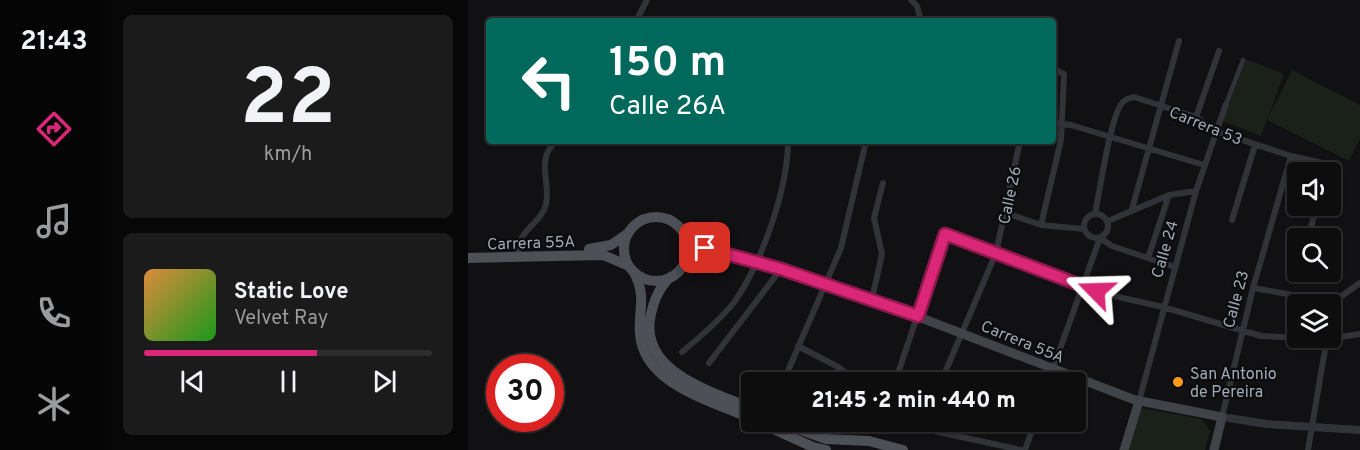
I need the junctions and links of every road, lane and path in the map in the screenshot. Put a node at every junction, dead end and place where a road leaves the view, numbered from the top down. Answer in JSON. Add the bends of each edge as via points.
{"nodes":[{"id":1,"x":647,"y":0,"type":"edge"},
{"id":2,"x":911,"y":0,"type":"edge"},
{"id":3,"x":638,"y":18,"type":"edge"},
{"id":4,"x":920,"y":18,"type":"edge"},
{"id":5,"x":1179,"y":41,"type":"dead end"},
{"id":6,"x":1219,"y":51,"type":"dead end"},
{"id":7,"x":1244,"y":60,"type":"dead end"},
{"id":8,"x":1056,"y":70,"type":"edge"},
{"id":9,"x":1226,"y":104,"type":"joint"},
{"id":10,"x":1158,"y":106,"type":"junction"},
{"id":11,"x":1196,"y":117,"type":"junction"},
{"id":12,"x":1056,"y":123,"type":"edge"},
{"id":13,"x":1063,"y":124,"type":"junction"},
{"id":14,"x":1215,"y":131,"type":"junction"},
{"id":15,"x":1110,"y":138,"type":"junction"},
{"id":16,"x":552,"y":144,"type":"edge"},
{"id":17,"x":788,"y":144,"type":"edge"},
{"id":18,"x":865,"y":144,"type":"edge"},
{"id":19,"x":1019,"y":144,"type":"edge"},
{"id":20,"x":1255,"y":145,"type":"junction"},
{"id":21,"x":1147,"y":149,"type":"junction"},
{"id":22,"x":1291,"y":156,"type":"junction"},
{"id":23,"x":1318,"y":162,"type":"edge"},
{"id":24,"x":1204,"y":165,"type":"junction"},
{"id":25,"x":883,"y":183,"type":"dead end"},
{"id":26,"x":1196,"y":191,"type":"junction"},
{"id":27,"x":1169,"y":195,"type":"junction"},
{"id":28,"x":1132,"y":209,"type":"junction"},
{"id":29,"x":1006,"y":213,"type":"junction"},
{"id":30,"x":1095,"y":213,"type":"junction"},
{"id":31,"x":1314,"y":216,"type":"edge"},
{"id":32,"x":1232,"y":220,"type":"dead end"},
{"id":33,"x":1108,"y":221,"type":"junction"},
{"id":34,"x":1041,"y":225,"type":"junction"},
{"id":35,"x":1311,"y":228,"type":"dead end"},
{"id":36,"x":1084,"y":229,"type":"junction"},
{"id":37,"x":627,"y":234,"type":"junction"},
{"id":38,"x":686,"y":238,"type":"junction"},
{"id":39,"x":1100,"y":238,"type":"junction"},
{"id":40,"x":518,"y":251,"type":"junction"},
{"id":41,"x":468,"y":252,"type":"edge"},
{"id":42,"x":718,"y":253,"type":"junction"},
{"id":43,"x":996,"y":253,"type":"junction"},
{"id":44,"x":468,"y":258,"type":"edge"},
{"id":45,"x":1148,"y":258,"type":"junction"},
{"id":46,"x":755,"y":261,"type":"junction"},
{"id":47,"x":1175,"y":267,"type":"junction"},
{"id":48,"x":681,"y":268,"type":"junction"},
{"id":49,"x":631,"y":269,"type":"junction"},
{"id":50,"x":781,"y":269,"type":"junction"},
{"id":51,"x":669,"y":278,"type":"junction"},
{"id":52,"x":1360,"y":283,"type":"edge"},
{"id":53,"x":824,"y":284,"type":"junction"},
{"id":54,"x":1083,"y":287,"type":"junction"},
{"id":55,"x":1253,"y":288,"type":"junction"},
{"id":56,"x":1287,"y":294,"type":"edge"},
{"id":57,"x":1341,"y":297,"type":"edge"},
{"id":58,"x":872,"y":299,"type":"junction"},
{"id":59,"x":1163,"y":307,"type":"junction"},
{"id":60,"x":918,"y":316,"type":"junction"},
{"id":61,"x":1243,"y":329,"type":"junction"},
{"id":62,"x":963,"y":333,"type":"junction"},
{"id":63,"x":1357,"y":335,"type":"edge"},
{"id":64,"x":1287,"y":337,"type":"edge"},
{"id":65,"x":1341,"y":337,"type":"edge"},
{"id":66,"x":798,"y":346,"type":"junction"},
{"id":67,"x":1325,"y":348,"type":"edge"},
{"id":68,"x":682,"y":352,"type":"dead end"},
{"id":69,"x":710,"y":363,"type":"dead end"},
{"id":70,"x":1052,"y":369,"type":"junction"},
{"id":71,"x":787,"y":372,"type":"edge"},
{"id":72,"x":845,"y":372,"type":"edge"},
{"id":73,"x":898,"y":372,"type":"edge"},
{"id":74,"x":946,"y":372,"type":"edge"},
{"id":75,"x":1051,"y":372,"type":"edge"},
{"id":76,"x":1139,"y":401,"type":"junction"},
{"id":77,"x":741,"y":404,"type":"edge"},
{"id":78,"x":741,"y":414,"type":"edge"},
{"id":79,"x":1222,"y":417,"type":"junction"},
{"id":80,"x":1312,"y":426,"type":"junction"},
{"id":81,"x":1360,"y":430,"type":"edge"},
{"id":82,"x":780,"y":432,"type":"edge"},
{"id":83,"x":805,"y":432,"type":"edge"},
{"id":84,"x":939,"y":432,"type":"edge"},
{"id":85,"x":1031,"y":432,"type":"edge"},
{"id":86,"x":826,"y":450,"type":"edge"},
{"id":87,"x":903,"y":450,"type":"edge"},
{"id":88,"x":1023,"y":450,"type":"edge"},
{"id":89,"x":1124,"y":450,"type":"edge"},
{"id":90,"x":1214,"y":450,"type":"edge"},
{"id":91,"x":1308,"y":450,"type":"edge"}],
"edges":[{"from":1,"to":3,"type":"street"},
{"from":2,"to":4,"type":"street"},
{"from":5,"to":10,"type":"street"},
{"from":6,"to":11,"type":"street"},
{"from":7,"to":9,"type":"street","name":"Calle 24"},
{"from":8,"to":13,"type":"street","via":[[1064,74]]},
{"from":9,"to":14,"type":"street","name":"Calle 24"},
{"from":10,"to":11,"type":"street","name":"Carrera 53"},
{"from":10,"to":15,"type":"street","name":"Carrera 53","via":[[1134,97],[1121,103]]},
{"from":10,"to":21,"type":"street"},
{"from":11,"to":14,"type":"street","name":"Carrera 53"},
{"from":12,"to":13,"type":"street"},
{"from":13,"to":15,"type":"street"},
{"from":13,"to":34,"type":"street"},
{"from":14,"to":20,"type":"street","name":"Carrera 53"},
{"from":14,"to":24,"type":"street","name":"Calle 24"},
{"from":15,"to":21,"type":"street"},
{"from":15,"to":30,"type":"street"},
{"from":16,"to":40,"type":"street","via":[[543,165],[547,201],[544,212],[522,234]]},
{"from":17,"to":46,"type":"street","via":[[784,184]]},
{"from":18,"to":53,"type":"street","via":[[841,248]]},
{"from":19,"to":29,"type":"street","name":"Calle 26"},
{"from":20,"to":22,"type":"street","name":"Carrera 53"},
{"from":20,"to":32,"type":"street"},
{"from":21,"to":24,"type":"street"},
{"from":21,"to":28,"type":"street"},
{"from":22,"to":23,"type":"street","name":"Carrera 53"},
{"from":22,"to":55,"type":"street","name":"Calle 23"},
{"from":24,"to":26,"type":"street","name":"Calle 24"},
{"from":25,"to":58,"type":"street","via":[[874,218],[882,254]]},
{"from":26,"to":27,"type":"street"},
{"from":26,"to":47,"type":"street","name":"Calle 24"},
{"from":27,"to":28,"type":"street"},
{"from":27,"to":45,"type":"street"},
{"from":28,"to":33,"type":"street"},
{"from":29,"to":34,"type":"street"},
{"from":29,"to":43,"type":"street","name":"Calle 26"},
{"from":30,"to":33,"type":"street"},
{"from":30,"to":36,"type":"street","via":[[1085,220]]},
{"from":31,"to":35,"type":"street"},
{"from":33,"to":39,"type":"street","via":[[1108,229]]},
{"from":34,"to":36,"type":"street"},
{"from":36,"to":39,"type":"street","via":[[1090,237]]},
{"from":37,"to":38,"type":"main road","via":[[640,221],[657,217],[675,223]]},
{"from":37,"to":40,"type":"main road","name":"Carrera 55A","via":[[597,249]]},
{"from":37,"to":49,"type":"main road","via":[[624,248]]},
{"from":38,"to":42,"type":"main road","name":"Carrera 55A"},
{"from":38,"to":48,"type":"main road","via":[[687,257]]},
{"from":39,"to":45,"type":"street"},
{"from":39,"to":54,"type":"street"},
{"from":40,"to":41,"type":"main road","name":"Carrera 55A"},
{"from":42,"to":46,"type":"main road","name":"Carrera 55A"},
{"from":42,"to":48,"type":"main road","via":[[702,255]]},
{"from":43,"to":54,"type":"street"},
{"from":43,"to":60,"type":"street","via":[[945,234]]},
{"from":43,"to":62,"type":"street","name":"Calle 26"},
{"from":44,"to":49,"type":"main road","name":"Carrera 55A","via":[[591,255],[610,257]]},
{"from":45,"to":47,"type":"street"},
{"from":46,"to":50,"type":"main road","name":"Carrera 55A"},
{"from":46,"to":68,"type":"street","via":[[735,300]]},
{"from":47,"to":59,"type":"street","name":"Calle 24"},
{"from":48,"to":51,"type":"main road"},
{"from":49,"to":51,"type":"main road","via":[[650,280]]},
{"from":49,"to":78,"type":"main road","via":[[643,297],[641,341],[651,363],[671,381]]},
{"from":50,"to":53,"type":"main road","name":"Carrera 55A"},
{"from":50,"to":69,"type":"street"},
{"from":51,"to":77,"type":"main road","via":[[657,294],[650,322],[650,339],[657,356],[681,376]]},
{"from":52,"to":57,"type":"street"},
{"from":53,"to":58,"type":"main road","name":"Carrera 55A"},
{"from":53,"to":66,"type":"street"},
{"from":54,"to":59,"type":"street"},
{"from":54,"to":70,"type":"street"},
{"from":55,"to":56,"type":"street"},
{"from":55,"to":61,"type":"street","name":"Calle 23"},
{"from":58,"to":60,"type":"main road","name":"Carrera 55A"},
{"from":59,"to":61,"type":"street"},
{"from":59,"to":76,"type":"street","name":"Calle 24"},
{"from":60,"to":62,"type":"main road","name":"Carrera 55A"},
{"from":60,"to":73,"type":"street"},
{"from":61,"to":64,"type":"street","via":[[1262,336]]},
{"from":61,"to":79,"type":"street","name":"Calle 23"},
{"from":62,"to":70,"type":"main road","name":"Carrera 55A"},
{"from":62,"to":74,"type":"street","name":"Calle 26"},
{"from":63,"to":65,"type":"street"},
{"from":66,"to":71,"type":"street"},
{"from":66,"to":72,"type":"street"},
{"from":67,"to":80,"type":"street"},
{"from":70,"to":75,"type":"street"},
{"from":70,"to":76,"type":"main road","name":"Carrera 55A"},
{"from":76,"to":79,"type":"main road","name":"Carrera 55A"},
{"from":76,"to":89,"type":"main road","name":"Calle 24"},
{"from":79,"to":80,"type":"street","name":"Carrera 55A"},
{"from":79,"to":90,"type":"main road","name":"Calle 23"},
{"from":80,"to":81,"type":"street","name":"Carrera 55A"},
{"from":80,"to":91,"type":"street"},
{"from":82,"to":86,"type":"main road"},
{"from":83,"to":87,"type":"main road","via":[[826,440],[869,441]]},
{"from":84,"to":88,"type":"street"},
{"from":85,"to":88,"type":"street"}]}
